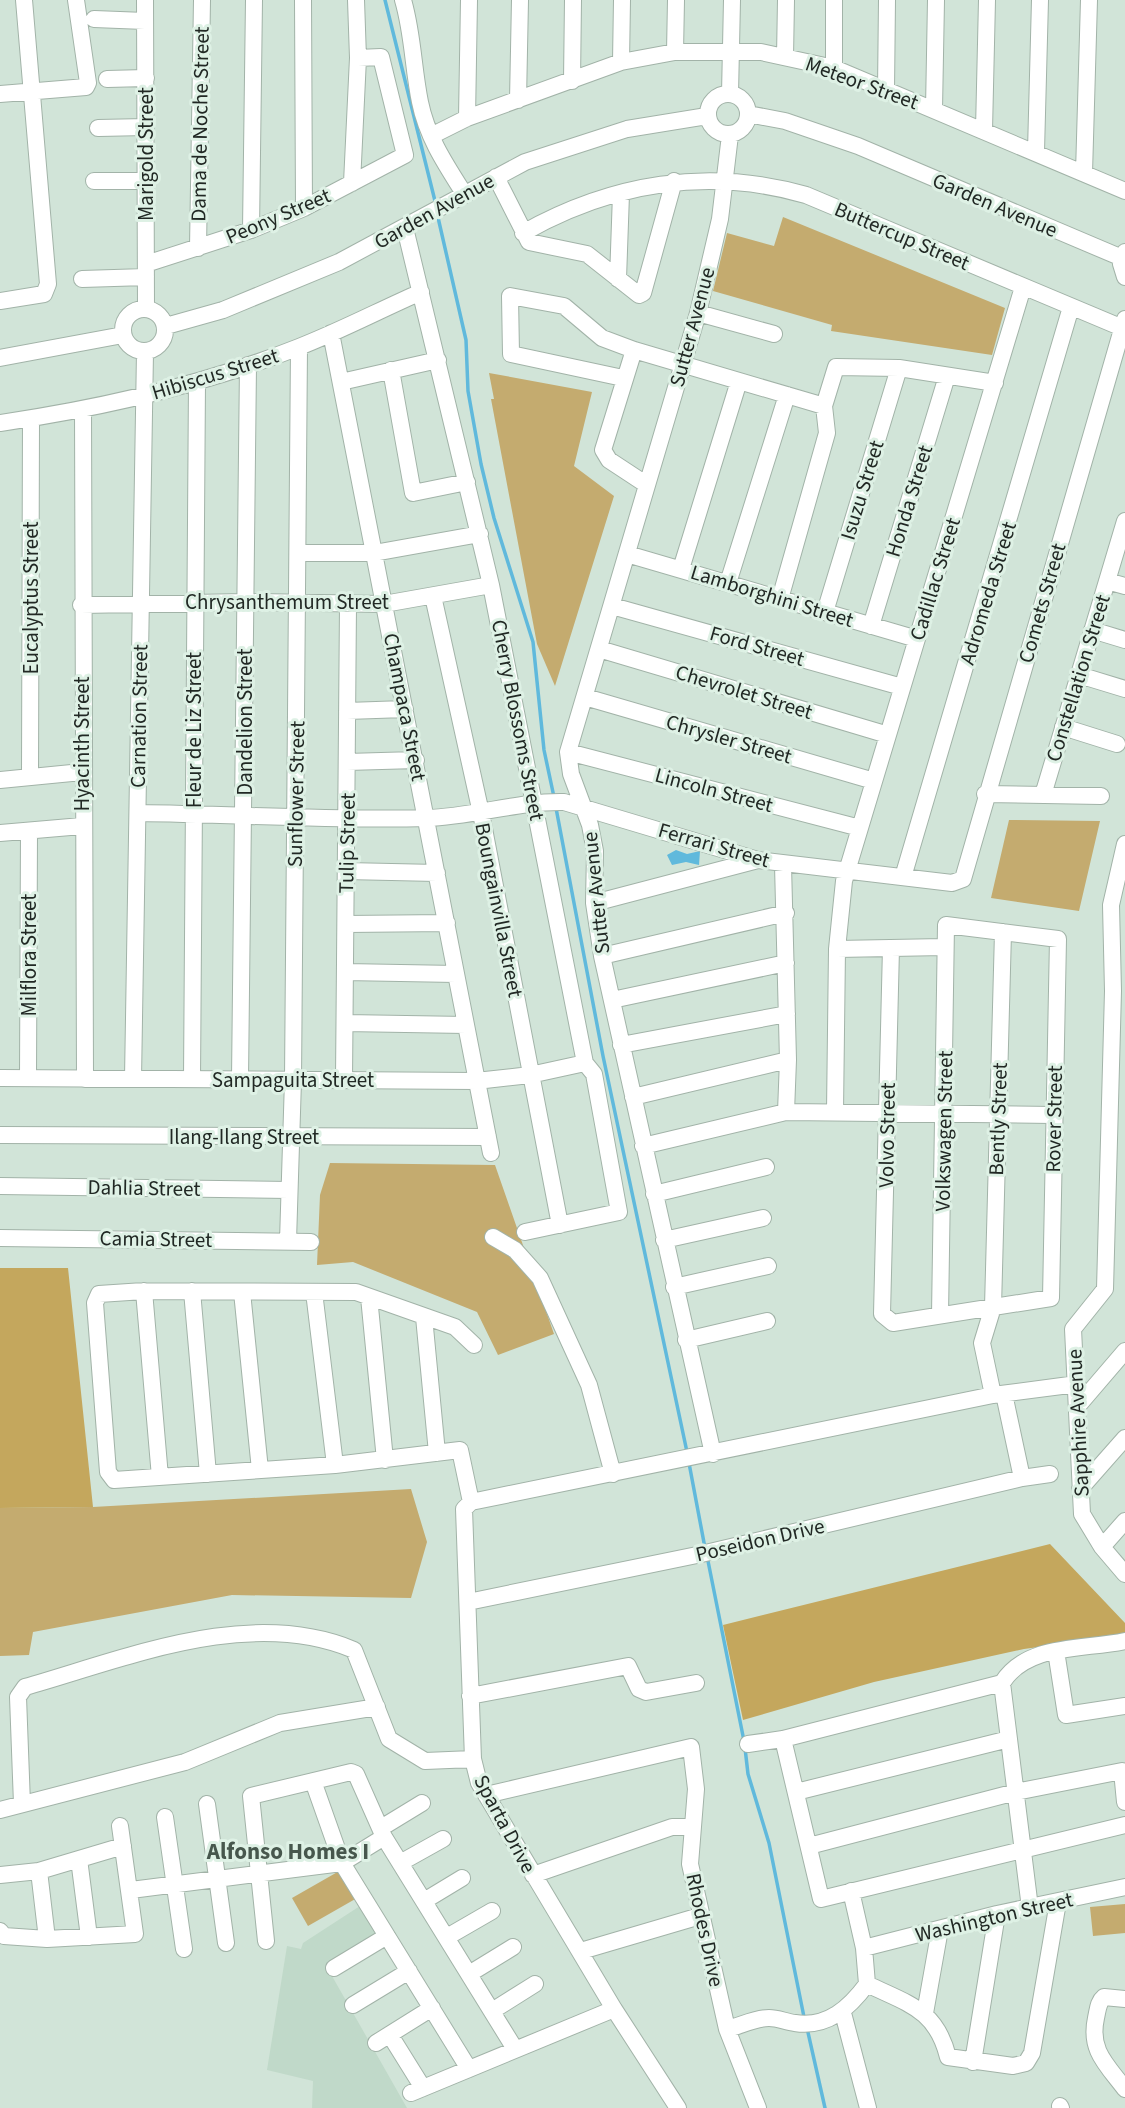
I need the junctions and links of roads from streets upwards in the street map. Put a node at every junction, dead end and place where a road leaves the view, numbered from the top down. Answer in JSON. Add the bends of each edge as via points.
{"nodes":[{"id":1,"x":23,"y":0,"type":"edge"},
{"id":2,"x":76,"y":0,"type":"edge"},
{"id":3,"x":145,"y":0,"type":"edge"},
{"id":4,"x":202,"y":0,"type":"edge"},
{"id":5,"x":254,"y":0,"type":"edge"},
{"id":6,"x":303,"y":0,"type":"edge"},
{"id":7,"x":356,"y":0,"type":"edge"},
{"id":8,"x":403,"y":0,"type":"edge"},
{"id":9,"x":414,"y":0,"type":"edge"},
{"id":10,"x":469,"y":0,"type":"edge"},
{"id":11,"x":520,"y":0,"type":"edge"},
{"id":12,"x":573,"y":0,"type":"edge"},
{"id":13,"x":622,"y":0,"type":"edge"},
{"id":14,"x":676,"y":0,"type":"edge"},
{"id":15,"x":732,"y":0,"type":"edge"},
{"id":16,"x":786,"y":0,"type":"edge"},
{"id":17,"x":834,"y":0,"type":"edge"},
{"id":18,"x":887,"y":0,"type":"edge"},
{"id":19,"x":936,"y":0,"type":"edge"},
{"id":20,"x":987,"y":0,"type":"edge"},
{"id":21,"x":1040,"y":0,"type":"edge"},
{"id":22,"x":1088,"y":0,"type":"edge"},
{"id":23,"x":94,"y":19,"type":"dead end"},
{"id":24,"x":145,"y":21,"type":"junction"},
{"id":25,"x":411,"y":27,"type":"junction"},
{"id":26,"x":732,"y":50,"type":"junction"},
{"id":27,"x":675,"y":52,"type":"junction"},
{"id":28,"x":785,"y":57,"type":"junction"},
{"id":29,"x":358,"y":58,"type":"junction"},
{"id":30,"x":621,"y":62,"type":"junction"},
{"id":31,"x":834,"y":68,"type":"junction"},
{"id":32,"x":146,"y":78,"type":"junction"},
{"id":33,"x":107,"y":79,"type":"dead end"},
{"id":34,"x":572,"y":81,"type":"junction"},
{"id":35,"x":886,"y":90,"type":"junction"},
{"id":36,"x":31,"y":91,"type":"junction"},
{"id":37,"x":0,"y":94,"type":"edge"},
{"id":38,"x":730,"y":94,"type":"junction"},
{"id":39,"x":518,"y":100,"type":"junction"},
{"id":40,"x":934,"y":110,"type":"junction"},
{"id":41,"x":748,"y":114,"type":"junction"},
{"id":42,"x":707,"y":116,"type":"junction"},
{"id":43,"x":467,"y":118,"type":"junction"},
{"id":44,"x":146,"y":127,"type":"junction"},
{"id":45,"x":98,"y":128,"type":"dead end"},
{"id":46,"x":984,"y":130,"type":"junction"},
{"id":47,"x":730,"y":135,"type":"junction"},
{"id":48,"x":431,"y":136,"type":"junction"},
{"id":49,"x":1036,"y":151,"type":"junction"},
{"id":50,"x":1084,"y":173,"type":"junction"},
{"id":51,"x":496,"y":177,"type":"junction"},
{"id":52,"x":727,"y":179,"type":"junction"},
{"id":53,"x":94,"y":181,"type":"dead end"},
{"id":54,"x":146,"y":181,"type":"junction"},
{"id":55,"x":674,"y":181,"type":"junction"},
{"id":56,"x":352,"y":183,"type":"junction"},
{"id":57,"x":1125,"y":191,"type":"edge"},
{"id":58,"x":621,"y":194,"type":"junction"},
{"id":59,"x":465,"y":195,"type":"junction"},
{"id":60,"x":304,"y":208,"type":"junction"},
{"id":61,"x":405,"y":228,"type":"junction"},
{"id":62,"x":251,"y":230,"type":"junction"},
{"id":63,"x":523,"y":233,"type":"junction"},
{"id":64,"x":198,"y":248,"type":"junction"},
{"id":65,"x":1124,"y":255,"type":"edge"},
{"id":66,"x":146,"y":271,"type":"junction"},
{"id":67,"x":1125,"y":277,"type":"edge"},
{"id":68,"x":82,"y":279,"type":"dead end"},
{"id":69,"x":618,"y":279,"type":"junction"},
{"id":70,"x":1023,"y":287,"type":"junction"},
{"id":71,"x":421,"y":292,"type":"junction"},
{"id":72,"x":0,"y":301,"type":"edge"},
{"id":73,"x":1070,"y":307,"type":"junction"},
{"id":74,"x":146,"y":309,"type":"junction"},
{"id":75,"x":698,"y":313,"type":"junction"},
{"id":76,"x":1124,"y":325,"type":"edge"},
{"id":77,"x":166,"y":326,"type":"junction"},
{"id":78,"x":331,"y":333,"type":"junction"},
{"id":79,"x":774,"y":334,"type":"dead end"},
{"id":80,"x":122,"y":335,"type":"junction"},
{"id":81,"x":299,"y":347,"type":"junction"},
{"id":82,"x":634,"y":350,"type":"junction"},
{"id":83,"x":145,"y":352,"type":"junction"},
{"id":84,"x":0,"y":358,"type":"edge"},
{"id":85,"x":438,"y":360,"type":"junction"},
{"id":86,"x":248,"y":365,"type":"junction"},
{"id":87,"x":683,"y":365,"type":"junction"},
{"id":88,"x":899,"y":368,"type":"junction"},
{"id":89,"x":391,"y":370,"type":"junction"},
{"id":90,"x":947,"y":376,"type":"junction"},
{"id":91,"x":623,"y":378,"type":"junction"},
{"id":92,"x":739,"y":381,"type":"junction"},
{"id":93,"x":197,"y":382,"type":"junction"},
{"id":94,"x":341,"y":382,"type":"junction"},
{"id":95,"x":995,"y":383,"type":"junction"},
{"id":96,"x":787,"y":395,"type":"junction"},
{"id":97,"x":142,"y":397,"type":"junction"},
{"id":98,"x":824,"y":406,"type":"junction"},
{"id":99,"x":83,"y":409,"type":"junction"},
{"id":100,"x":31,"y":419,"type":"junction"},
{"id":101,"x":0,"y":423,"type":"edge"},
{"id":102,"x":467,"y":482,"type":"junction"},
{"id":103,"x":647,"y":485,"type":"junction"},
{"id":104,"x":1124,"y":529,"type":"edge"},
{"id":105,"x":480,"y":534,"type":"junction"},
{"id":106,"x":298,"y":553,"type":"junction"},
{"id":107,"x":374,"y":553,"type":"junction"},
{"id":108,"x":627,"y":554,"type":"junction"},
{"id":109,"x":681,"y":569,"type":"junction"},
{"id":110,"x":1107,"y":581,"type":"junction"},
{"id":111,"x":728,"y":583,"type":"junction"},
{"id":112,"x":491,"y":585,"type":"junction"},
{"id":113,"x":1125,"y":586,"type":"edge"},
{"id":114,"x":433,"y":596,"type":"junction"},
{"id":115,"x":780,"y":599,"type":"junction"},
{"id":116,"x":246,"y":602,"type":"junction"},
{"id":117,"x":194,"y":603,"type":"junction"},
{"id":118,"x":298,"y":603,"type":"junction"},
{"id":119,"x":140,"y":604,"type":"junction"},
{"id":120,"x":384,"y":604,"type":"junction"},
{"id":121,"x":81,"y":605,"type":"junction"},
{"id":122,"x":348,"y":605,"type":"junction"},
{"id":123,"x":612,"y":606,"type":"junction"},
{"id":124,"x":825,"y":612,"type":"junction"},
{"id":125,"x":871,"y":626,"type":"junction"},
{"id":126,"x":1092,"y":630,"type":"junction"},
{"id":127,"x":917,"y":639,"type":"junction"},
{"id":128,"x":1125,"y":640,"type":"edge"},
{"id":129,"x":599,"y":649,"type":"junction"},
{"id":130,"x":1079,"y":675,"type":"junction"},
{"id":131,"x":902,"y":687,"type":"junction"},
{"id":132,"x":1125,"y":689,"type":"edge"},
{"id":133,"x":585,"y":697,"type":"junction"},
{"id":134,"x":405,"y":709,"type":"junction"},
{"id":135,"x":348,"y":711,"type":"junction"},
{"id":136,"x":1063,"y":727,"type":"junction"},
{"id":137,"x":888,"y":735,"type":"junction"},
{"id":138,"x":1117,"y":744,"type":"dead end"},
{"id":139,"x":568,"y":752,"type":"junction"},
{"id":140,"x":416,"y":760,"type":"junction"},
{"id":141,"x":347,"y":762,"type":"junction"},
{"id":142,"x":82,"y":772,"type":"junction"},
{"id":143,"x":30,"y":777,"type":"junction"},
{"id":144,"x":0,"y":780,"type":"edge"},
{"id":145,"x":874,"y":780,"type":"junction"},
{"id":146,"x":985,"y":794,"type":"junction"},
{"id":147,"x":1043,"y":795,"type":"junction"},
{"id":148,"x":1101,"y":796,"type":"dead end"},
{"id":149,"x":538,"y":802,"type":"junction"},
{"id":150,"x":583,"y":806,"type":"junction"},
{"id":151,"x":138,"y":813,"type":"junction"},
{"id":152,"x":193,"y":813,"type":"junction"},
{"id":153,"x":481,"y":813,"type":"junction"},
{"id":154,"x":245,"y":814,"type":"junction"},
{"id":155,"x":296,"y":815,"type":"junction"},
{"id":156,"x":347,"y":816,"type":"junction"},
{"id":157,"x":427,"y":818,"type":"junction"},
{"id":158,"x":82,"y":826,"type":"junction"},
{"id":159,"x":860,"y":828,"type":"junction"},
{"id":160,"x":29,"y":831,"type":"junction"},
{"id":161,"x":0,"y":833,"type":"edge"},
{"id":162,"x":1125,"y":844,"type":"edge"},
{"id":163,"x":758,"y":860,"type":"junction"},
{"id":164,"x":783,"y":865,"type":"junction"},
{"id":165,"x":346,"y":871,"type":"junction"},
{"id":166,"x":847,"y":871,"type":"junction"},
{"id":167,"x":437,"y":873,"type":"junction"},
{"id":168,"x":903,"y":877,"type":"junction"},
{"id":169,"x":963,"y":879,"type":"joint"},
{"id":170,"x":594,"y":903,"type":"junction"},
{"id":171,"x":786,"y":913,"type":"junction"},
{"id":172,"x":447,"y":923,"type":"junction"},
{"id":173,"x":346,"y":924,"type":"junction"},
{"id":174,"x":1003,"y":932,"type":"junction"},
{"id":175,"x":1118,"y":935,"type":"edge"},
{"id":176,"x":944,"y":947,"type":"junction"},
{"id":177,"x":891,"y":948,"type":"junction"},
{"id":178,"x":837,"y":949,"type":"junction"},
{"id":179,"x":602,"y":956,"type":"junction"},
{"id":180,"x":786,"y":963,"type":"junction"},
{"id":181,"x":345,"y":972,"type":"junction"},
{"id":182,"x":456,"y":974,"type":"junction"},
{"id":183,"x":1119,"y":993,"type":"edge"},
{"id":184,"x":612,"y":1000,"type":"junction"},
{"id":185,"x":787,"y":1014,"type":"junction"},
{"id":186,"x":345,"y":1023,"type":"junction"},
{"id":187,"x":466,"y":1025,"type":"junction"},
{"id":188,"x":621,"y":1045,"type":"junction"},
{"id":189,"x":1117,"y":1051,"type":"edge"},
{"id":190,"x":788,"y":1060,"type":"junction"},
{"id":191,"x":585,"y":1063,"type":"junction"},
{"id":192,"x":530,"y":1075,"type":"junction"},
{"id":193,"x":0,"y":1078,"type":"edge"},
{"id":194,"x":28,"y":1078,"type":"junction"},
{"id":195,"x":85,"y":1079,"type":"junction"},
{"id":196,"x":132,"y":1079,"type":"junction"},
{"id":197,"x":192,"y":1079,"type":"junction"},
{"id":198,"x":240,"y":1079,"type":"junction"},
{"id":199,"x":293,"y":1080,"type":"junction"},
{"id":200,"x":344,"y":1080,"type":"junction"},
{"id":201,"x":476,"y":1081,"type":"junction"},
{"id":202,"x":633,"y":1097,"type":"junction"},
{"id":203,"x":1117,"y":1109,"type":"edge"},
{"id":204,"x":786,"y":1112,"type":"junction"},
{"id":205,"x":835,"y":1112,"type":"junction"},
{"id":206,"x":887,"y":1113,"type":"junction"},
{"id":207,"x":945,"y":1114,"type":"junction"},
{"id":208,"x":998,"y":1115,"type":"junction"},
{"id":209,"x":1053,"y":1115,"type":"junction"},
{"id":210,"x":0,"y":1135,"type":"edge"},
{"id":211,"x":291,"y":1137,"type":"junction"},
{"id":212,"x":489,"y":1145,"type":"joint"},
{"id":213,"x":643,"y":1146,"type":"junction"},
{"id":214,"x":766,"y":1167,"type":"dead end"},
{"id":215,"x":1108,"y":1169,"type":"junction"},
{"id":216,"x":1125,"y":1175,"type":"edge"},
{"id":217,"x":0,"y":1186,"type":"edge"},
{"id":218,"x":289,"y":1190,"type":"junction"},
{"id":219,"x":654,"y":1194,"type":"junction"},
{"id":220,"x":763,"y":1218,"type":"dead end"},
{"id":221,"x":560,"y":1225,"type":"junction"},
{"id":222,"x":525,"y":1232,"type":"dead end"},
{"id":223,"x":493,"y":1237,"type":"dead end"},
{"id":224,"x":0,"y":1238,"type":"edge"},
{"id":225,"x":664,"y":1240,"type":"junction"},
{"id":226,"x":288,"y":1241,"type":"junction"},
{"id":227,"x":311,"y":1241,"type":"dead end"},
{"id":228,"x":768,"y":1266,"type":"dead end"},
{"id":229,"x":674,"y":1287,"type":"junction"},
{"id":230,"x":144,"y":1291,"type":"junction"},
{"id":231,"x":192,"y":1291,"type":"junction"},
{"id":232,"x":242,"y":1292,"type":"junction"},
{"id":233,"x":314,"y":1293,"type":"junction"},
{"id":234,"x":369,"y":1297,"type":"junction"},
{"id":235,"x":993,"y":1307,"type":"junction"},
{"id":236,"x":940,"y":1315,"type":"junction"},
{"id":237,"x":425,"y":1317,"type":"junction"},
{"id":238,"x":767,"y":1321,"type":"dead end"},
{"id":239,"x":686,"y":1340,"type":"junction"},
{"id":240,"x":474,"y":1345,"type":"dead end"},
{"id":241,"x":1125,"y":1350,"type":"edge"},
{"id":242,"x":1077,"y":1384,"type":"junction"},
{"id":243,"x":998,"y":1395,"type":"junction"},
{"id":244,"x":1077,"y":1407,"type":"junction"},
{"id":245,"x":1125,"y":1438,"type":"edge"},
{"id":246,"x":437,"y":1453,"type":"junction"},
{"id":247,"x":708,"y":1455,"type":"junction"},
{"id":248,"x":384,"y":1460,"type":"junction"},
{"id":249,"x":335,"y":1465,"type":"junction"},
{"id":250,"x":260,"y":1470,"type":"junction"},
{"id":251,"x":208,"y":1474,"type":"junction"},
{"id":252,"x":612,"y":1474,"type":"junction"},
{"id":253,"x":1050,"y":1474,"type":"dead end"},
{"id":254,"x":160,"y":1477,"type":"junction"},
{"id":255,"x":1022,"y":1478,"type":"junction"},
{"id":256,"x":1080,"y":1489,"type":"junction"},
{"id":257,"x":471,"y":1502,"type":"junction"},
{"id":258,"x":1125,"y":1521,"type":"edge"},
{"id":259,"x":1102,"y":1547,"type":"junction"},
{"id":260,"x":1125,"y":1574,"type":"edge"},
{"id":261,"x":468,"y":1602,"type":"junction"},
{"id":262,"x":1125,"y":1641,"type":"edge"},
{"id":263,"x":1056,"y":1651,"type":"junction"},
{"id":264,"x":695,"y":1683,"type":"dead end"},
{"id":265,"x":1002,"y":1683,"type":"junction"},
{"id":266,"x":470,"y":1696,"type":"junction"},
{"id":267,"x":1125,"y":1706,"type":"edge"},
{"id":268,"x":377,"y":1707,"type":"junction"},
{"id":269,"x":783,"y":1739,"type":"junction"},
{"id":270,"x":1009,"y":1739,"type":"junction"},
{"id":271,"x":748,"y":1744,"type":"dead end"},
{"id":272,"x":473,"y":1759,"type":"junction"},
{"id":273,"x":313,"y":1782,"type":"junction"},
{"id":274,"x":796,"y":1792,"type":"junction"},
{"id":275,"x":1016,"y":1792,"type":"junction"},
{"id":276,"x":486,"y":1794,"type":"junction"},
{"id":277,"x":1125,"y":1802,"type":"edge"},
{"id":278,"x":422,"y":1803,"type":"dead end"},
{"id":279,"x":22,"y":1804,"type":"junction"},
{"id":280,"x":207,"y":1804,"type":"dead end"},
{"id":281,"x":0,"y":1810,"type":"edge"},
{"id":282,"x":165,"y":1817,"type":"dead end"},
{"id":283,"x":1125,"y":1825,"type":"edge"},
{"id":284,"x":120,"y":1826,"type":"dead end"},
{"id":285,"x":693,"y":1827,"type":"junction"},
{"id":286,"x":382,"y":1833,"type":"junction"},
{"id":287,"x":443,"y":1839,"type":"dead end"},
{"id":288,"x":123,"y":1846,"type":"junction"},
{"id":289,"x":808,"y":1846,"type":"junction"},
{"id":290,"x":1024,"y":1849,"type":"junction"},
{"id":291,"x":79,"y":1859,"type":"junction"},
{"id":292,"x":342,"y":1863,"type":"junction"},
{"id":293,"x":400,"y":1863,"type":"junction"},
{"id":294,"x":39,"y":1871,"type":"junction"},
{"id":295,"x":259,"y":1872,"type":"junction"},
{"id":296,"x":0,"y":1875,"type":"edge"},
{"id":297,"x":533,"y":1875,"type":"junction"},
{"id":298,"x":462,"y":1878,"type":"dead end"},
{"id":299,"x":219,"y":1879,"type":"junction"},
{"id":300,"x":175,"y":1884,"type":"junction"},
{"id":301,"x":1125,"y":1887,"type":"edge"},
{"id":302,"x":131,"y":1890,"type":"junction"},
{"id":303,"x":851,"y":1891,"type":"junction"},
{"id":304,"x":424,"y":1901,"type":"junction"},
{"id":305,"x":1058,"y":1902,"type":"junction"},
{"id":306,"x":1030,"y":1908,"type":"junction"},
{"id":307,"x":492,"y":1911,"type":"dead end"},
{"id":308,"x":997,"y":1914,"type":"junction"},
{"id":309,"x":700,"y":1916,"type":"junction"},
{"id":310,"x":940,"y":1929,"type":"junction"},
{"id":311,"x":0,"y":1931,"type":"edge"},
{"id":312,"x":387,"y":1936,"type":"junction"},
{"id":313,"x":89,"y":1937,"type":"junction"},
{"id":314,"x":447,"y":1937,"type":"junction"},
{"id":315,"x":47,"y":1939,"type":"junction"},
{"id":316,"x":266,"y":1941,"type":"dead end"},
{"id":317,"x":226,"y":1942,"type":"dead end"},
{"id":318,"x":513,"y":1947,"type":"dead end"},
{"id":319,"x":864,"y":1948,"type":"junction"},
{"id":320,"x":184,"y":1949,"type":"dead end"},
{"id":321,"x":581,"y":1951,"type":"junction"},
{"id":322,"x":334,"y":1968,"type":"dead end"},
{"id":323,"x":409,"y":1971,"type":"junction"},
{"id":324,"x":469,"y":1975,"type":"junction"},
{"id":325,"x":535,"y":1984,"type":"dead end"},
{"id":326,"x":867,"y":1984,"type":"junction"},
{"id":327,"x":1125,"y":1998,"type":"edge"},
{"id":328,"x":354,"y":2005,"type":"dead end"},
{"id":329,"x":432,"y":2008,"type":"junction"},
{"id":330,"x":614,"y":2009,"type":"junction"},
{"id":331,"x":492,"y":2011,"type":"junction"},
{"id":332,"x":843,"y":2013,"type":"junction"},
{"id":333,"x":925,"y":2013,"type":"junction"},
{"id":334,"x":727,"y":2029,"type":"junction"},
{"id":335,"x":515,"y":2049,"type":"junction"},
{"id":336,"x":973,"y":2062,"type":"junction"},
{"id":337,"x":469,"y":2069,"type":"junction"},
{"id":338,"x":1125,"y":2088,"type":"edge"},
{"id":339,"x":678,"y":2108,"type":"edge"},
{"id":340,"x":758,"y":2108,"type":"edge"},
{"id":341,"x":868,"y":2108,"type":"edge"}],
"edges":[{"from":1,"to":36,"type":"street"},
{"from":2,"to":36,"type":"street","via":[[88,83],[86,87]]},
{"from":3,"to":24,"type":"street","name":"Marigold Street"},
{"from":4,"to":64,"type":"street","name":"Dama de Noche Street"},
{"from":5,"to":62,"type":"street"},
{"from":6,"to":60,"type":"street"},
{"from":7,"to":29,"type":"street"},
{"from":8,"to":25,"type":"street"},
{"from":9,"to":25,"type":"street"},
{"from":10,"to":43,"type":"street"},
{"from":11,"to":39,"type":"street"},
{"from":12,"to":34,"type":"street"},
{"from":13,"to":30,"type":"street"},
{"from":14,"to":27,"type":"street"},
{"from":15,"to":26,"type":"street"},
{"from":16,"to":28,"type":"street"},
{"from":17,"to":31,"type":"street"},
{"from":18,"to":35,"type":"street"},
{"from":19,"to":40,"type":"street"},
{"from":20,"to":46,"type":"street"},
{"from":21,"to":49,"type":"street"},
{"from":22,"to":50,"type":"street"},
{"from":23,"to":24,"type":"street"},
{"from":24,"to":32,"type":"street","name":"Marigold Street"},
{"from":25,"to":48,"type":"street","via":[[420,103]]},
{"from":26,"to":27,"type":"street","name":"Meteor Street"},
{"from":26,"to":28,"type":"street","name":"Meteor Street"},
{"from":26,"to":38,"type":"street"},
{"from":27,"to":30,"type":"street","name":"Meteor Street"},
{"from":28,"to":31,"type":"street","name":"Meteor Street"},
{"from":29,"to":56,"type":"street"},
{"from":29,"to":56,"type":"street","name":"Peony Street","via":[[381,57],[405,155]]},
{"from":30,"to":34,"type":"street","name":"Meteor Street"},
{"from":31,"to":35,"type":"street","name":"Meteor Street"},
{"from":32,"to":33,"type":"street"},
{"from":32,"to":44,"type":"street","name":"Marigold Street"},
{"from":34,"to":39,"type":"street","name":"Meteor Street"},
{"from":35,"to":40,"type":"street","name":"Meteor Street"},
{"from":36,"to":37,"type":"street"},
{"from":36,"to":72,"type":"street","via":[[48,284],[44,294]]},
{"from":38,"to":41,"type":"street","via":[[743,101]]},
{"from":38,"to":42,"type":"street","via":[[713,99]]},
{"from":39,"to":43,"type":"street","name":"Meteor Street"},
{"from":40,"to":46,"type":"street","name":"Meteor Street"},
{"from":41,"to":47,"type":"street","via":[[743,128]]},
{"from":41,"to":65,"type":"street","name":"Garden Avenue","via":[[785,121],[858,146]]},
{"from":42,"to":47,"type":"street","via":[[714,130]]},
{"from":42,"to":51,"type":"street","name":"Garden Avenue","via":[[593,138]]},
{"from":43,"to":48,"type":"street","name":"Meteor Street"},
{"from":44,"to":45,"type":"street"},
{"from":44,"to":54,"type":"street","name":"Marigold Street"},
{"from":46,"to":49,"type":"street","name":"Meteor Street"},
{"from":47,"to":52,"type":"street","name":"Sutter Avenue"},
{"from":48,"to":59,"type":"street"},
{"from":49,"to":50,"type":"street","name":"Meteor Street"},
{"from":50,"to":57,"type":"street","name":"Meteor Street"},
{"from":51,"to":59,"type":"street","name":"Garden Avenue"},
{"from":51,"to":63,"type":"street"},
{"from":52,"to":55,"type":"street","name":"Buttercup Street"},
{"from":52,"to":70,"type":"street","name":"Buttercup Street","via":[[806,195]]},
{"from":52,"to":75,"type":"street","name":"Sutter Avenue"},
{"from":53,"to":54,"type":"street"},
{"from":54,"to":66,"type":"street","name":"Marigold Street"},
{"from":55,"to":58,"type":"street","name":"Buttercup Street"},
{"from":55,"to":69,"type":"street","via":[[643,293],[637,294]]},
{"from":56,"to":60,"type":"street","name":"Peony Street"},
{"from":58,"to":63,"type":"street","name":"Buttercup Street","via":[[555,215]]},
{"from":58,"to":69,"type":"street"},
{"from":59,"to":61,"type":"street","name":"Garden Avenue"},
{"from":60,"to":62,"type":"street","name":"Peony Street"},
{"from":61,"to":71,"type":"street","name":"Cherry Blossoms Street"},
{"from":61,"to":77,"type":"street","name":"Garden Avenue","via":[[283,288]]},
{"from":62,"to":64,"type":"street","name":"Peony Street"},
{"from":63,"to":69,"type":"street","via":[[529,242],[587,254]]},
{"from":64,"to":66,"type":"street","name":"Peony Street"},
{"from":65,"to":67,"type":"street","via":[[1121,271]]},
{"from":66,"to":68,"type":"street","name":"Peony Street"},
{"from":66,"to":74,"type":"street","name":"Marigold Street"},
{"from":70,"to":73,"type":"street","name":"Buttercup Street"},
{"from":70,"to":95,"type":"street","name":"Cadillac Street"},
{"from":71,"to":78,"type":"street","name":"Hibiscus Street"},
{"from":71,"to":85,"type":"street","name":"Cherry Blossoms Street"},
{"from":73,"to":76,"type":"street","name":"Buttercup Street"},
{"from":73,"to":168,"type":"street","name":"Adromeda Street"},
{"from":74,"to":77,"type":"street","via":[[154,311]]},
{"from":74,"to":80,"type":"street","via":[[126,318]]},
{"from":75,"to":79,"type":"street"},
{"from":75,"to":87,"type":"street","name":"Sutter Avenue"},
{"from":76,"to":146,"type":"street","name":"Comets Street"},
{"from":77,"to":83,"type":"street","via":[[161,344]]},
{"from":78,"to":81,"type":"street","name":"Hibiscus Street"},
{"from":78,"to":94,"type":"street","name":"Champaca Street"},
{"from":80,"to":83,"type":"street","via":[[130,347]]},
{"from":80,"to":84,"type":"street"},
{"from":81,"to":86,"type":"street","name":"Hibiscus Street"},
{"from":81,"to":106,"type":"street","name":"Sunflower Street"},
{"from":82,"to":87,"type":"street"},
{"from":82,"to":91,"type":"street"},
{"from":82,"to":91,"type":"street","via":[[602,338],[564,306],[510,296],[511,354]]},
{"from":83,"to":97,"type":"street","name":"Carnation Street"},
{"from":85,"to":89,"type":"street"},
{"from":85,"to":102,"type":"street","name":"Cherry Blossoms Street"},
{"from":86,"to":93,"type":"street","name":"Hibiscus Street"},
{"from":86,"to":116,"type":"street","name":"Dandelion Street"},
{"from":87,"to":92,"type":"street"},
{"from":87,"to":103,"type":"street","name":"Sutter Avenue"},
{"from":88,"to":90,"type":"street"},
{"from":88,"to":98,"type":"street","via":[[836,367]]},
{"from":88,"to":124,"type":"street","name":"Isuzu Street"},
{"from":89,"to":94,"type":"street"},
{"from":89,"to":102,"type":"street","via":[[413,493]]},
{"from":90,"to":95,"type":"street"},
{"from":90,"to":125,"type":"street","name":"Honda Street"},
{"from":91,"to":103,"type":"street","via":[[603,450],[609,460]]},
{"from":92,"to":96,"type":"street"},
{"from":92,"to":109,"type":"street"},
{"from":93,"to":97,"type":"street","name":"Hibiscus Street"},
{"from":93,"to":117,"type":"street","name":"Fleur de Liz Street"},
{"from":94,"to":107,"type":"street","name":"Champaca Street"},
{"from":95,"to":127,"type":"street","name":"Cadillac Street"},
{"from":96,"to":98,"type":"street"},
{"from":96,"to":111,"type":"street"},
{"from":97,"to":99,"type":"street","name":"Hibiscus Street"},
{"from":97,"to":119,"type":"street","name":"Carnation Street"},
{"from":98,"to":115,"type":"street","via":[[827,433]]},
{"from":99,"to":100,"type":"street","name":"Hibiscus Street"},
{"from":99,"to":121,"type":"street","name":"Hyacinth Street"},
{"from":100,"to":101,"type":"street","name":"Hibiscus Street"},
{"from":100,"to":143,"type":"street","name":"Eucalyptus Street"},
{"from":102,"to":105,"type":"street","name":"Cherry Blossoms Street"},
{"from":103,"to":108,"type":"street","name":"Sutter Avenue"},
{"from":104,"to":110,"type":"street","name":"Constellation Street"},
{"from":105,"to":107,"type":"street"},
{"from":105,"to":112,"type":"street","name":"Cherry Blossoms Street"},
{"from":106,"to":107,"type":"street"},
{"from":106,"to":118,"type":"street","name":"Sunflower Street"},
{"from":107,"to":120,"type":"street","name":"Champaca Street"},
{"from":108,"to":109,"type":"street","name":"Lamborghini Street"},
{"from":108,"to":123,"type":"street","name":"Sutter Avenue"},
{"from":109,"to":111,"type":"street","name":"Lamborghini Street"},
{"from":110,"to":113,"type":"street"},
{"from":110,"to":126,"type":"street","name":"Constellation Street"},
{"from":111,"to":115,"type":"street","name":"Lamborghini Street"},
{"from":112,"to":114,"type":"street","name":"Chrysanthemum Street"},
{"from":112,"to":149,"type":"street","name":"Cherry Blossoms Street"},
{"from":114,"to":120,"type":"street","name":"Chrysanthemum Street"},
{"from":114,"to":153,"type":"street","name":"Boungainvilla Street"},
{"from":115,"to":124,"type":"street","name":"Lamborghini Street"},
{"from":116,"to":117,"type":"street","name":"Chrysanthemum Street"},
{"from":116,"to":118,"type":"street","name":"Chrysanthemum Street"},
{"from":116,"to":154,"type":"street","name":"Dandelion Street"},
{"from":117,"to":119,"type":"street","name":"Chrysanthemum Street"},
{"from":117,"to":152,"type":"street","name":"Fleur de Liz Street"},
{"from":118,"to":122,"type":"street","name":"Chrysanthemum Street"},
{"from":118,"to":155,"type":"street","name":"Sunflower Street"},
{"from":119,"to":121,"type":"street","name":"Chrysanthemum Street"},
{"from":119,"to":151,"type":"street","name":"Carnation Street"},
{"from":120,"to":122,"type":"street","name":"Chrysanthemum Street"},
{"from":120,"to":134,"type":"street","name":"Champaca Street"},
{"from":121,"to":142,"type":"street","name":"Hyacinth Street"},
{"from":122,"to":135,"type":"street","name":"Tulip Street"},
{"from":123,"to":129,"type":"street","name":"Sutter Avenue"},
{"from":123,"to":131,"type":"street","name":"Ford Street"},
{"from":124,"to":125,"type":"street","name":"Lamborghini Street"},
{"from":125,"to":127,"type":"street","name":"Lamborghini Street"},
{"from":126,"to":128,"type":"street"},
{"from":126,"to":130,"type":"street","name":"Constellation Street"},
{"from":127,"to":131,"type":"street","name":"Cadillac Street"},
{"from":129,"to":133,"type":"street","name":"Sutter Avenue"},
{"from":129,"to":137,"type":"street","name":"Chevrolet Street"},
{"from":130,"to":132,"type":"street"},
{"from":130,"to":136,"type":"street","name":"Constellation Street"},
{"from":131,"to":137,"type":"street","name":"Cadillac Street"},
{"from":133,"to":139,"type":"street","name":"Sutter Avenue"},
{"from":133,"to":145,"type":"street","name":"Chrysler Street"},
{"from":134,"to":135,"type":"street"},
{"from":134,"to":140,"type":"street","name":"Champaca Street"},
{"from":135,"to":141,"type":"street","name":"Tulip Street"},
{"from":136,"to":138,"type":"street"},
{"from":136,"to":147,"type":"street","name":"Constellation Street"},
{"from":137,"to":145,"type":"street","name":"Cadillac Street"},
{"from":139,"to":150,"type":"street","name":"Sutter Avenue"},
{"from":139,"to":159,"type":"street","name":"Lincoln Street"},
{"from":140,"to":141,"type":"street"},
{"from":140,"to":157,"type":"street","name":"Champaca Street"},
{"from":141,"to":156,"type":"street","name":"Tulip Street"},
{"from":142,"to":143,"type":"street"},
{"from":142,"to":158,"type":"street","name":"Hyacinth Street"},
{"from":143,"to":144,"type":"street"},
{"from":145,"to":159,"type":"street","name":"Cadillac Street"},
{"from":146,"to":147,"type":"street"},
{"from":146,"to":169,"type":"street","name":"Comets Street"},
{"from":147,"to":148,"type":"street"},
{"from":149,"to":150,"type":"street","name":"Ferrari Street"},
{"from":149,"to":153,"type":"street","name":"Ferrari Street"},
{"from":149,"to":191,"type":"street","name":"Cherry Blossoms Street"},
{"from":150,"to":163,"type":"street","name":"Ferrari Street"},
{"from":150,"to":170,"type":"street","name":"Sutter Avenue","via":[[595,851]]},
{"from":151,"to":152,"type":"street","name":"Ferrari Street"},
{"from":151,"to":196,"type":"street","name":"Carnation Street"},
{"from":152,"to":154,"type":"street","name":"Ferrari Street"},
{"from":152,"to":197,"type":"street","name":"Fleur de Liz Street"},
{"from":153,"to":157,"type":"street","name":"Ferrari Street"},
{"from":153,"to":192,"type":"street","name":"Boungainvilla Street"},
{"from":154,"to":155,"type":"street","name":"Ferrari Street"},
{"from":154,"to":198,"type":"street","name":"Dandelion Street"},
{"from":155,"to":156,"type":"street","name":"Ferrari Street"},
{"from":155,"to":199,"type":"street","name":"Sunflower Street"},
{"from":156,"to":157,"type":"street","name":"Ferrari Street"},
{"from":156,"to":165,"type":"street","name":"Tulip Street"},
{"from":157,"to":167,"type":"street","name":"Champaca Street"},
{"from":158,"to":160,"type":"street"},
{"from":158,"to":195,"type":"street","name":"Hyacinth Street"},
{"from":159,"to":166,"type":"street","name":"Cadillac Street"},
{"from":160,"to":161,"type":"street"},
{"from":160,"to":194,"type":"street","name":"Milflora Street"},
{"from":162,"to":175,"type":"street","name":"Sapphire Avenue","via":[[1111,905]]},
{"from":163,"to":164,"type":"street","name":"Ferrari Street"},
{"from":163,"to":170,"type":"street"},
{"from":164,"to":166,"type":"street","name":"Ferrari Street"},
{"from":164,"to":171,"type":"street"},
{"from":165,"to":167,"type":"street"},
{"from":165,"to":173,"type":"street","name":"Tulip Street"},
{"from":166,"to":168,"type":"street","name":"Ferrari Street"},
{"from":166,"to":178,"type":"street","name":"Cadillac Street"},
{"from":167,"to":172,"type":"street","name":"Champaca Street"},
{"from":168,"to":169,"type":"street","name":"Ferrari Street","via":[[952,883]]},
{"from":170,"to":179,"type":"street","name":"Sutter Avenue"},
{"from":171,"to":179,"type":"street"},
{"from":171,"to":180,"type":"street"},
{"from":172,"to":173,"type":"street"},
{"from":172,"to":182,"type":"street","name":"Champaca Street"},
{"from":173,"to":181,"type":"street","name":"Tulip Street"},
{"from":174,"to":176,"type":"street","via":[[946,925]]},
{"from":174,"to":208,"type":"street","name":"Bently Street"},
{"from":174,"to":209,"type":"street","name":"Rover Street","via":[[1058,939]]},
{"from":175,"to":183,"type":"street","name":"Sapphire Avenue"},
{"from":176,"to":177,"type":"street"},
{"from":176,"to":207,"type":"street","name":"Volkswagen Street"},
{"from":177,"to":178,"type":"street"},
{"from":177,"to":206,"type":"street","name":"Volvo Street"},
{"from":178,"to":205,"type":"street","name":"Cadillac Street"},
{"from":179,"to":184,"type":"street","name":"Sutter Avenue"},
{"from":180,"to":184,"type":"street"},
{"from":180,"to":185,"type":"street"},
{"from":181,"to":182,"type":"street"},
{"from":181,"to":186,"type":"street","name":"Tulip Street"},
{"from":182,"to":187,"type":"street","name":"Champaca Street"},
{"from":183,"to":189,"type":"street","name":"Sapphire Avenue","via":[[1110,1017]]},
{"from":184,"to":188,"type":"street","name":"Sutter Avenue"},
{"from":185,"to":188,"type":"street"},
{"from":185,"to":190,"type":"street"},
{"from":186,"to":187,"type":"street"},
{"from":186,"to":200,"type":"street","name":"Tulip Street"},
{"from":187,"to":201,"type":"street","name":"Champaca Street"},
{"from":188,"to":202,"type":"street","name":"Sutter Avenue"},
{"from":189,"to":203,"type":"street","name":"Sapphire Avenue"},
{"from":190,"to":202,"type":"street"},
{"from":190,"to":204,"type":"street"},
{"from":191,"to":192,"type":"street","name":"Sampaguita Street"},
{"from":191,"to":221,"type":"street","name":"Cherry Blossoms Street","via":[[594,1074],[620,1212]]},
{"from":192,"to":201,"type":"street","name":"Sampaguita Street"},
{"from":192,"to":221,"type":"street","name":"Boungainvilla Street"},
{"from":193,"to":194,"type":"street","name":"Sampaguita Street"},
{"from":194,"to":195,"type":"street","name":"Sampaguita Street"},
{"from":195,"to":196,"type":"street","name":"Sampaguita Street"},
{"from":196,"to":197,"type":"street","name":"Sampaguita Street"},
{"from":197,"to":198,"type":"street","name":"Sampaguita Street"},
{"from":198,"to":199,"type":"street","name":"Sampaguita Street"},
{"from":199,"to":200,"type":"street","name":"Sampaguita Street"},
{"from":199,"to":211,"type":"street","name":"Sunflower Street"},
{"from":200,"to":201,"type":"street","name":"Sampaguita Street"},
{"from":201,"to":212,"type":"street","name":"Champaca Street"},
{"from":202,"to":213,"type":"street","name":"Sutter Avenue"},
{"from":203,"to":215,"type":"street","name":"Sapphire Avenue"},
{"from":204,"to":205,"type":"street"},
{"from":204,"to":213,"type":"street"},
{"from":205,"to":206,"type":"street"},
{"from":206,"to":207,"type":"street"},
{"from":206,"to":236,"type":"street","name":"Volvo Street","via":[[883,1314],[893,1323]]},
{"from":207,"to":208,"type":"street"},
{"from":207,"to":236,"type":"street","name":"Volkswagen Street"},
{"from":208,"to":209,"type":"street"},
{"from":208,"to":235,"type":"street","name":"Bently Street"},
{"from":209,"to":235,"type":"street","name":"Rover Street","via":[[1051,1298]]},
{"from":210,"to":211,"type":"street","name":"Ilang-Ilang Street"},
{"from":211,"to":212,"type":"street","name":"Ilang-Ilang Street"},
{"from":211,"to":218,"type":"street","name":"Sunflower Street"},
{"from":213,"to":219,"type":"street","name":"Sutter Avenue"},
{"from":214,"to":219,"type":"street"},
{"from":215,"to":216,"type":"street"},
{"from":215,"to":242,"type":"street","name":"Sapphire Avenue","via":[[1105,1289],[1073,1329]]},
{"from":217,"to":218,"type":"street","name":"Dahlia Street"},
{"from":218,"to":226,"type":"street","name":"Sunflower Street"},
{"from":219,"to":225,"type":"street","name":"Sutter Avenue"},
{"from":220,"to":225,"type":"street"},
{"from":221,"to":222,"type":"street"},
{"from":223,"to":252,"type":"street","via":[[515,1250],[540,1278],[589,1385]]},
{"from":224,"to":226,"type":"street","name":"Camia Street"},
{"from":225,"to":229,"type":"street","name":"Sutter Avenue"},
{"from":226,"to":227,"type":"street","name":"Camia Street"},
{"from":228,"to":229,"type":"street"},
{"from":229,"to":239,"type":"street","name":"Sutter Avenue"},
{"from":230,"to":231,"type":"street"},
{"from":230,"to":254,"type":"street"},
{"from":230,"to":254,"type":"street","via":[[99,1294],[95,1303],[108,1472],[114,1480]]},
{"from":231,"to":232,"type":"street"},
{"from":231,"to":251,"type":"street"},
{"from":232,"to":233,"type":"street"},
{"from":232,"to":250,"type":"street"},
{"from":233,"to":234,"type":"street","via":[[356,1292]]},
{"from":233,"to":249,"type":"street"},
{"from":234,"to":237,"type":"street"},
{"from":234,"to":248,"type":"street"},
{"from":235,"to":236,"type":"street"},
{"from":235,"to":243,"type":"street","name":"Bently Street","via":[[982,1343]]},
{"from":237,"to":240,"type":"street","via":[[455,1327]]},
{"from":237,"to":246,"type":"street"},
{"from":238,"to":239,"type":"street"},
{"from":239,"to":247,"type":"street","name":"Sutter Avenue"},
{"from":241,"to":244,"type":"street"},
{"from":242,"to":243,"type":"street"},
{"from":242,"to":244,"type":"street","name":"Sapphire Avenue"},
{"from":243,"to":247,"type":"street"},
{"from":243,"to":255,"type":"street","name":"Bently Street"},
{"from":244,"to":256,"type":"street","name":"Sapphire Avenue"},
{"from":245,"to":256,"type":"street"},
{"from":246,"to":248,"type":"street"},
{"from":246,"to":257,"type":"street","via":[[460,1450]]},
{"from":247,"to":252,"type":"street"},
{"from":248,"to":249,"type":"street"},
{"from":249,"to":250,"type":"street"},
{"from":250,"to":251,"type":"street"},
{"from":251,"to":254,"type":"street"},
{"from":252,"to":257,"type":"street"},
{"from":253,"to":255,"type":"street","name":"Poseidon Drive"},
{"from":255,"to":261,"type":"street","name":"Poseidon Drive","via":[[724,1549]]},
{"from":256,"to":259,"type":"street","name":"Sapphire Avenue","via":[[1082,1514]]},
{"from":257,"to":261,"type":"street","name":"Sparta Drive","via":[[464,1509]]},
{"from":258,"to":259,"type":"street"},
{"from":259,"to":260,"type":"street","name":"Sapphire Avenue"},
{"from":261,"to":266,"type":"street","name":"Sparta Drive"},
{"from":262,"to":263,"type":"street"},
{"from":263,"to":265,"type":"street","via":[[1025,1659],[1011,1668]]},
{"from":263,"to":267,"type":"street","via":[[1066,1715]]},
{"from":264,"to":266,"type":"street","via":[[646,1692],[639,1689],[628,1666]]},
{"from":265,"to":269,"type":"street"},
{"from":265,"to":270,"type":"street"},
{"from":266,"to":272,"type":"street","name":"Sparta Drive"},
{"from":268,"to":272,"type":"street","via":[[388,1739],[425,1761]]},
{"from":268,"to":279,"type":"street","via":[[280,1723],[185,1762]]},
{"from":268,"to":279,"type":"street","via":[[354,1650],[332,1641],[240,1632],[189,1640],[25,1687],[18,1697]]},
{"from":269,"to":271,"type":"street"},
{"from":269,"to":274,"type":"street"},
{"from":270,"to":274,"type":"street"},
{"from":270,"to":275,"type":"street"},
{"from":272,"to":276,"type":"street","name":"Sparta Drive"},
{"from":273,"to":286,"type":"street","via":[[356,1774]]},
{"from":273,"to":292,"type":"street"},
{"from":273,"to":295,"type":"street","via":[[251,1796]]},
{"from":274,"to":289,"type":"street"},
{"from":275,"to":277,"type":"street","via":[[1122,1771]]},
{"from":275,"to":289,"type":"street"},
{"from":275,"to":290,"type":"street"},
{"from":276,"to":285,"type":"street","name":"Rhodes Drive","via":[[691,1747],[696,1789]]},
{"from":276,"to":297,"type":"street","name":"Sparta Drive"},
{"from":278,"to":286,"type":"street"},
{"from":279,"to":281,"type":"street"},
{"from":280,"to":299,"type":"street"},
{"from":282,"to":300,"type":"street"},
{"from":283,"to":290,"type":"street"},
{"from":284,"to":288,"type":"street"},
{"from":285,"to":297,"type":"street","via":[[672,1827]]},
{"from":285,"to":309,"type":"street","name":"Rhodes Drive","via":[[690,1864]]},
{"from":286,"to":292,"type":"street"},
{"from":286,"to":293,"type":"street"},
{"from":287,"to":293,"type":"street"},
{"from":288,"to":291,"type":"street"},
{"from":288,"to":302,"type":"street"},
{"from":289,"to":303,"type":"street","via":[[821,1899]]},
{"from":290,"to":303,"type":"street"},
{"from":290,"to":306,"type":"street"},
{"from":291,"to":294,"type":"street"},
{"from":291,"to":313,"type":"street"},
{"from":292,"to":295,"type":"street"},
{"from":292,"to":312,"type":"street"},
{"from":293,"to":304,"type":"street"},
{"from":294,"to":296,"type":"street"},
{"from":294,"to":315,"type":"street"},
{"from":295,"to":299,"type":"street"},
{"from":295,"to":316,"type":"street"},
{"from":297,"to":321,"type":"street","name":"Sparta Drive"},
{"from":298,"to":304,"type":"street"},
{"from":299,"to":300,"type":"street"},
{"from":299,"to":317,"type":"street"},
{"from":300,"to":302,"type":"street"},
{"from":300,"to":320,"type":"street"},
{"from":301,"to":305,"type":"street","name":"Washington Street"},
{"from":302,"to":313,"type":"street","via":[[135,1934]]},
{"from":303,"to":319,"type":"street"},
{"from":304,"to":314,"type":"street"},
{"from":305,"to":306,"type":"street","name":"Washington Street"},
{"from":305,"to":336,"type":"street","via":[[1032,2053],[1026,2063],[1013,2066]]},
{"from":306,"to":308,"type":"street","name":"Washington Street"},
{"from":307,"to":314,"type":"street"},
{"from":308,"to":310,"type":"street","name":"Washington Street"},
{"from":308,"to":336,"type":"street"},
{"from":309,"to":321,"type":"street"},
{"from":309,"to":334,"type":"street","name":"Rhodes Drive"},
{"from":310,"to":319,"type":"street","name":"Washington Street"},
{"from":310,"to":333,"type":"street"},
{"from":311,"to":315,"type":"street","via":[[4,1936]]},
{"from":312,"to":322,"type":"street"},
{"from":312,"to":323,"type":"street"},
{"from":313,"to":315,"type":"street"},
{"from":314,"to":324,"type":"street"},
{"from":318,"to":324,"type":"street"},
{"from":319,"to":326,"type":"street"},
{"from":321,"to":330,"type":"street","name":"Sparta Drive"},
{"from":323,"to":328,"type":"street"},
{"from":323,"to":329,"type":"street"},
{"from":324,"to":331,"type":"street"},
{"from":325,"to":331,"type":"street"},
{"from":326,"to":332,"type":"street"},
{"from":326,"to":333,"type":"street"},
{"from":327,"to":338,"type":"street","via":[[1100,2001],[1092,2036]]},
{"from":329,"to":337,"type":"street"},
{"from":329,"to":337,"type":"street","via":[[383,2039],[417,2091]]},
{"from":330,"to":335,"type":"street"},
{"from":330,"to":339,"type":"street","name":"Sparta Drive"},
{"from":331,"to":335,"type":"street"},
{"from":332,"to":334,"type":"street","via":[[798,2024],[766,2018]]},
{"from":332,"to":341,"type":"street"},
{"from":333,"to":336,"type":"street","via":[[942,2035],[948,2057]]},
{"from":334,"to":340,"type":"street","name":"Rhodes Drive"},
{"from":335,"to":337,"type":"street"}]}
